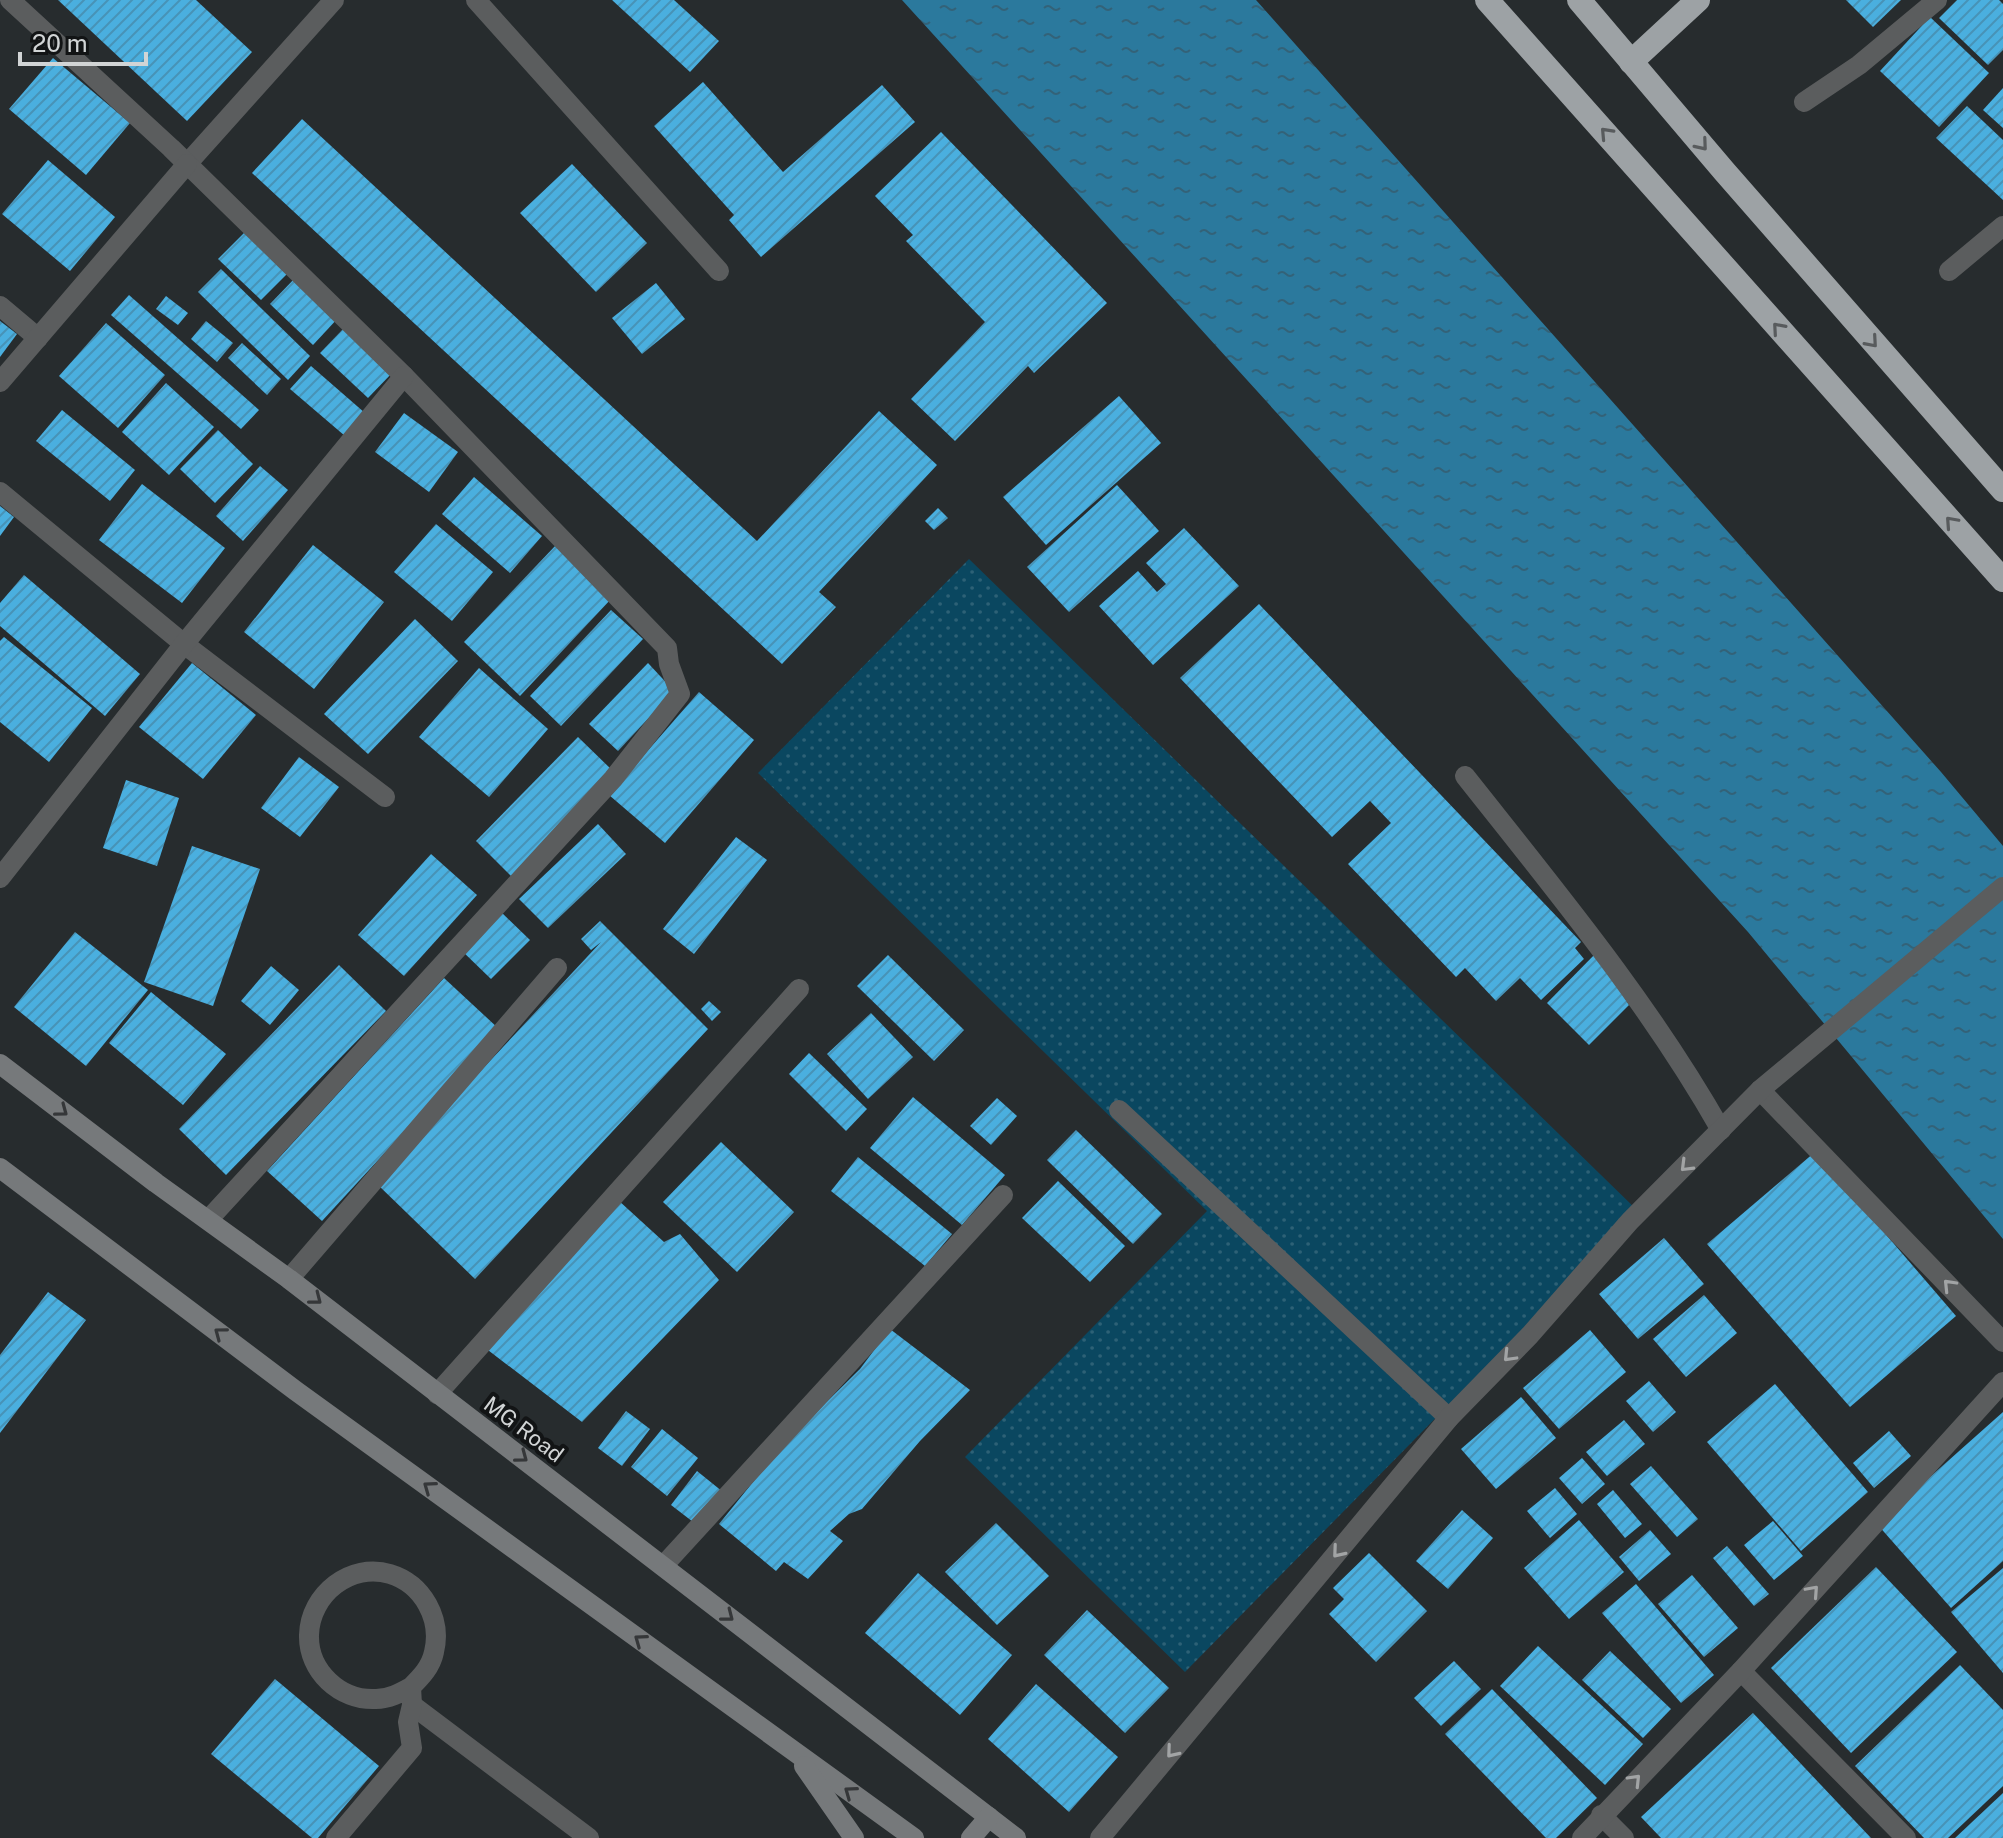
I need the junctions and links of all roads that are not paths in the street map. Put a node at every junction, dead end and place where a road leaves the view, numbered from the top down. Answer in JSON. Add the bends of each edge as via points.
{"nodes":[{"id":1,"x":10,"y":0,"type":"edge"},
{"id":2,"x":334,"y":0,"type":"edge"},
{"id":3,"x":476,"y":0,"type":"edge"},
{"id":4,"x":1487,"y":0,"type":"edge"},
{"id":5,"x":1579,"y":0,"type":"edge"},
{"id":6,"x":1698,"y":0,"type":"edge"},
{"id":7,"x":1937,"y":0,"type":"edge"},
{"id":8,"x":1631,"y":62,"type":"junction"},
{"id":9,"x":1804,"y":102,"type":"dead end"},
{"id":10,"x":187,"y":164,"type":"junction"},
{"id":11,"x":2003,"y":226,"type":"edge"},
{"id":12,"x":719,"y":271,"type":"dead end"},
{"id":13,"x":1949,"y":271,"type":"dead end"},
{"id":14,"x":0,"y":306,"type":"edge"},
{"id":15,"x":38,"y":338,"type":"junction"},
{"id":16,"x":404,"y":376,"type":"junction"},
{"id":17,"x":0,"y":382,"type":"edge"},
{"id":18,"x":2003,"y":490,"type":"edge"},
{"id":19,"x":0,"y":492,"type":"edge"},
{"id":20,"x":2003,"y":580,"type":"edge"},
{"id":21,"x":184,"y":644,"type":"junction"},
{"id":22,"x":1465,"y":776,"type":"dead end"},
{"id":23,"x":385,"y":797,"type":"dead end"},
{"id":24,"x":0,"y":878,"type":"edge"},
{"id":25,"x":2003,"y":887,"type":"edge"},
{"id":26,"x":557,"y":968,"type":"dead end"},
{"id":27,"x":799,"y":989,"type":"dead end"},
{"id":28,"x":0,"y":1064,"type":"edge"},
{"id":29,"x":1760,"y":1090,"type":"junction"},
{"id":30,"x":1119,"y":1110,"type":"dead end"},
{"id":31,"x":1721,"y":1130,"type":"junction"},
{"id":32,"x":0,"y":1168,"type":"edge"},
{"id":33,"x":1003,"y":1195,"type":"dead end"},
{"id":34,"x":208,"y":1220,"type":"junction"},
{"id":35,"x":289,"y":1279,"type":"junction"},
{"id":36,"x":2003,"y":1342,"type":"edge"},
{"id":37,"x":2003,"y":1382,"type":"edge"},
{"id":38,"x":437,"y":1394,"type":"junction"},
{"id":39,"x":1449,"y":1418,"type":"junction"},
{"id":40,"x":663,"y":1566,"type":"junction"},
{"id":41,"x":1741,"y":1671,"type":"junction"},
{"id":42,"x":411,"y":1696,"type":"junction"},
{"id":43,"x":794,"y":1752,"type":"junction"},
{"id":44,"x":1601,"y":1815,"type":"junction"},
{"id":45,"x":989,"y":1817,"type":"junction"},
{"id":46,"x":336,"y":1838,"type":"edge"},
{"id":47,"x":589,"y":1838,"type":"edge"},
{"id":48,"x":854,"y":1838,"type":"edge"},
{"id":49,"x":914,"y":1838,"type":"edge"},
{"id":50,"x":971,"y":1838,"type":"edge"},
{"id":51,"x":1016,"y":1838,"type":"edge"},
{"id":52,"x":1100,"y":1838,"type":"edge"},
{"id":53,"x":1582,"y":1838,"type":"edge"},
{"id":54,"x":1624,"y":1838,"type":"edge"},
{"id":55,"x":1906,"y":1838,"type":"edge"}],
"edges":[{"from":1,"to":10,"type":"street"},
{"from":2,"to":10,"type":"street"},
{"from":3,"to":12,"type":"street"},
{"from":20,"to":4,"type":"highway","one_way":true},
{"from":5,"to":8,"type":"highway"},
{"from":6,"to":8,"type":"highway"},
{"from":7,"to":9,"type":"street","via":[[1859,65]]},
{"from":8,"to":18,"type":"highway","one_way":true},
{"from":10,"to":15,"type":"street"},
{"from":10,"to":16,"type":"street"},
{"from":11,"to":13,"type":"street"},
{"from":14,"to":15,"type":"street"},
{"from":15,"to":17,"type":"street"},
{"from":16,"to":21,"type":"street"},
{"from":16,"to":34,"type":"street","via":[[667,648],[680,694],[613,779]]},
{"from":19,"to":21,"type":"street"},
{"from":21,"to":23,"type":"street"},
{"from":21,"to":24,"type":"street"},
{"from":22,"to":31,"type":"street","via":[[1614,965],[1687,1070]]},
{"from":25,"to":29,"type":"street"},
{"from":26,"to":35,"type":"street"},
{"from":27,"to":38,"type":"street"},
{"from":28,"to":34,"type":"main road","name":"MG Road","one_way":true},
{"from":29,"to":31,"type":"street"},
{"from":36,"to":29,"type":"street","one_way":true},
{"from":30,"to":39,"type":"street"},
{"from":31,"to":39,"type":"street","one_way":true},
{"from":43,"to":32,"type":"main road","one_way":true,"via":[[296,1391]]},
{"from":33,"to":40,"type":"street"},
{"from":34,"to":35,"type":"main road","name":"MG Road"},
{"from":35,"to":38,"type":"main road","name":"MG Road","one_way":true},
{"from":41,"to":37,"type":"street","one_way":true},
{"from":38,"to":40,"type":"main road","name":"MG Road","one_way":true},
{"from":39,"to":52,"type":"street","one_way":true},
{"from":40,"to":45,"type":"main road","name":"MG Road","one_way":true},
{"from":44,"to":41,"type":"street","one_way":true},
{"from":41,"to":55,"type":"street"},
{"from":42,"to":42,"type":"street","via":[[360,1698],[329,1683],[318,1669],[311,1652],[311,1618],[331,1587],[349,1576],[390,1574],[423,1596],[433,1614],[435,1644]]},
{"from":42,"to":46,"type":"street","via":[[412,1748]]},
{"from":42,"to":47,"type":"street"},
{"from":43,"to":48,"type":"main road"},
{"from":49,"to":43,"type":"main road","one_way":true},
{"from":44,"to":53,"type":"street"},
{"from":44,"to":54,"type":"street"},
{"from":45,"to":50,"type":"main road"},
{"from":45,"to":51,"type":"main road","name":"MG Road"}]}
